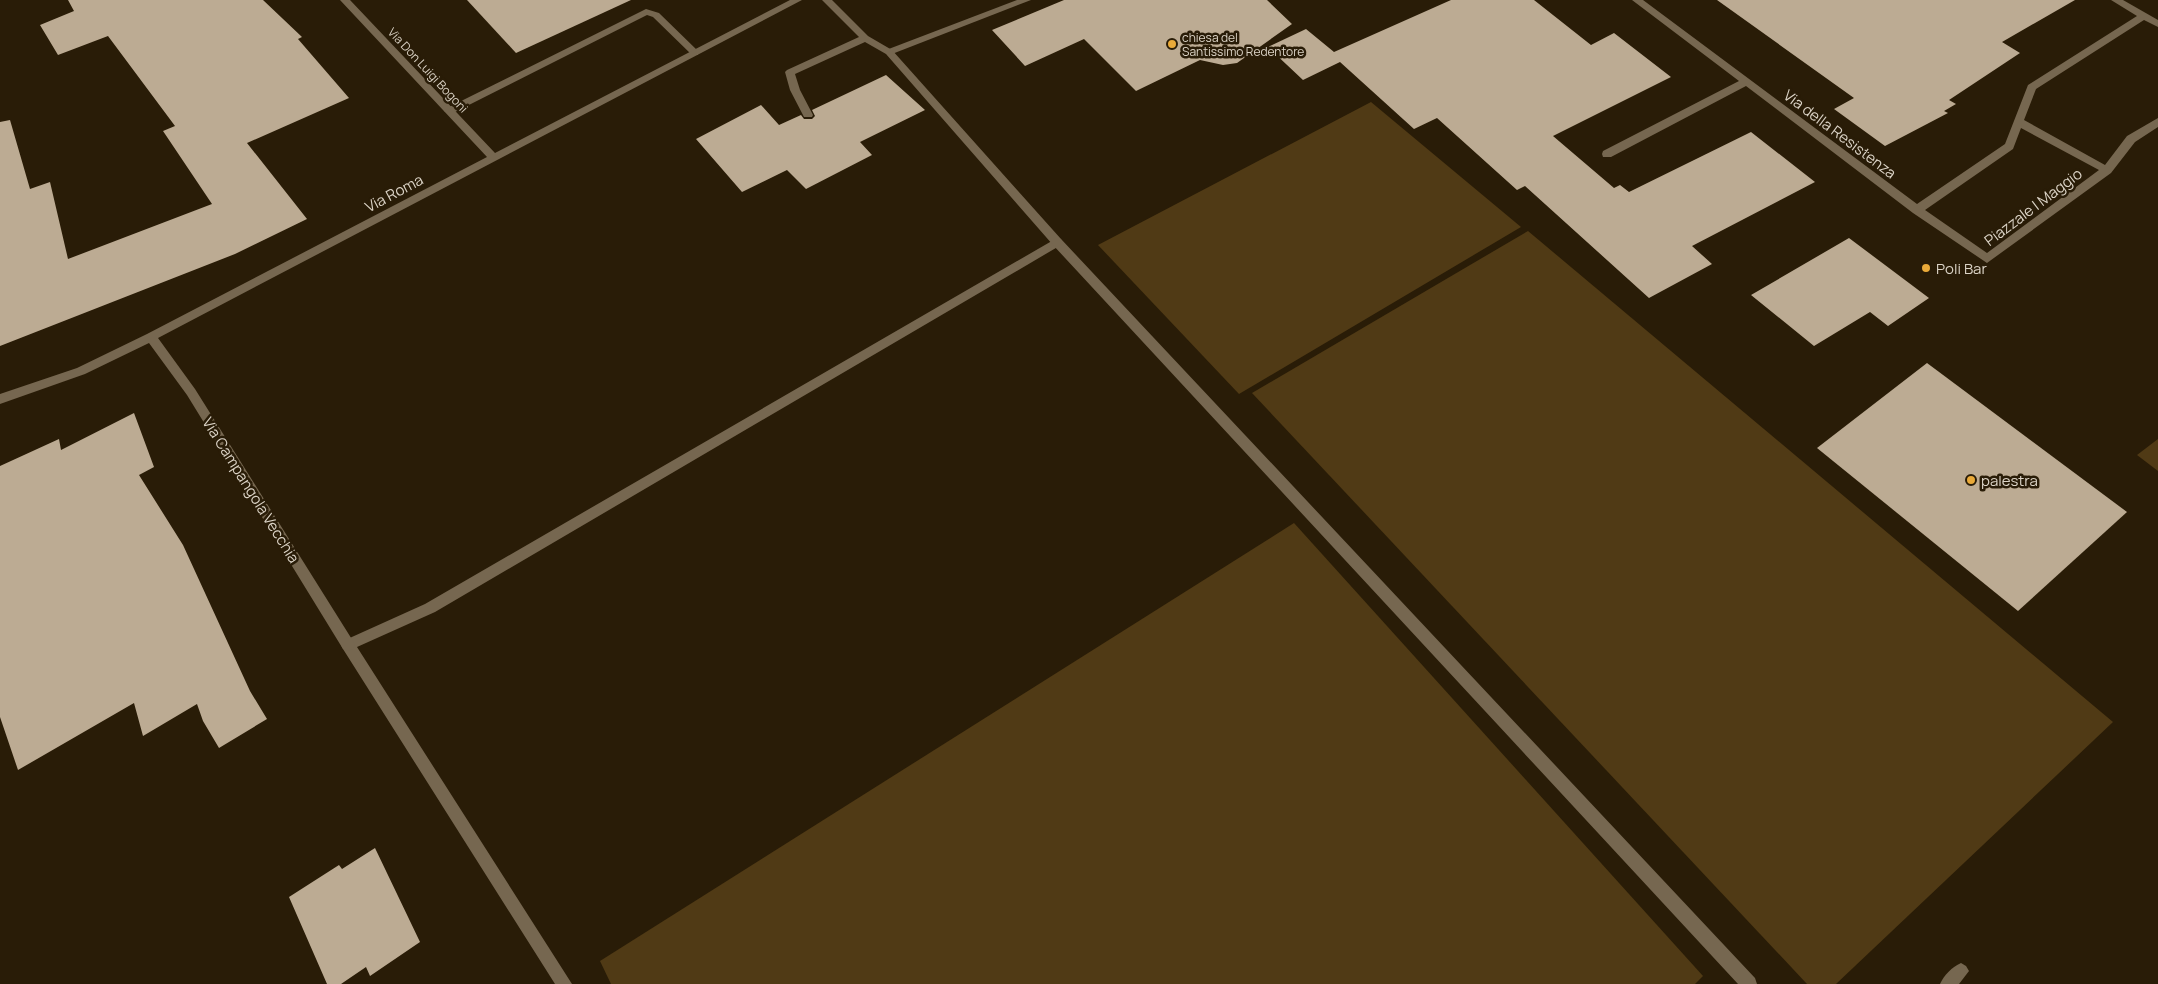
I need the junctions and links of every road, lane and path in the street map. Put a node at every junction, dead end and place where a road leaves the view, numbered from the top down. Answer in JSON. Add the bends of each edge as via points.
{"nodes":[{"id":1,"x":345,"y":0,"type":"edge"},
{"id":2,"x":797,"y":0,"type":"edge"},
{"id":3,"x":827,"y":0,"type":"edge"},
{"id":4,"x":1026,"y":0,"type":"edge"},
{"id":5,"x":1636,"y":0,"type":"edge"},
{"id":6,"x":2116,"y":0,"type":"edge"},
{"id":7,"x":2144,"y":16,"type":"junction"},
{"id":8,"x":2158,"y":24,"type":"edge"},
{"id":9,"x":865,"y":38,"type":"junction"},
{"id":10,"x":695,"y":52,"type":"junction"},
{"id":11,"x":889,"y":52,"type":"junction"},
{"id":12,"x":1746,"y":82,"type":"junction"},
{"id":13,"x":449,"y":111,"type":"junction"},
{"id":14,"x":808,"y":115,"type":"dead end"},
{"id":15,"x":2019,"y":122,"type":"junction"},
{"id":16,"x":2158,"y":122,"type":"edge"},
{"id":17,"x":1607,"y":154,"type":"dead end"},
{"id":18,"x":493,"y":157,"type":"junction"},
{"id":19,"x":2107,"y":170,"type":"junction"},
{"id":20,"x":1916,"y":210,"type":"junction"},
{"id":21,"x":1057,"y":242,"type":"junction"},
{"id":22,"x":150,"y":337,"type":"junction"},
{"id":23,"x":0,"y":399,"type":"edge"},
{"id":24,"x":348,"y":645,"type":"junction"},
{"id":25,"x":1961,"y":971,"type":"dead end"},
{"id":26,"x":564,"y":984,"type":"edge"},
{"id":27,"x":1749,"y":984,"type":"edge"},
{"id":28,"x":1948,"y":984,"type":"edge"}],
"edges":[{"from":1,"to":13,"type":"street","name":"Via Don Luigi Bogoni"},
{"from":2,"to":10,"type":"street","name":"Via Roma"},
{"from":3,"to":9,"type":"street"},
{"from":4,"to":11,"type":"street"},
{"from":5,"to":12,"type":"street","name":"Via della Resistenza"},
{"from":6,"to":7,"type":"street"},
{"from":7,"to":8,"type":"street"},
{"from":7,"to":15,"type":"street","via":[[2032,87]]},
{"from":9,"to":11,"type":"street"},
{"from":9,"to":14,"type":"street","via":[[790,72]]},
{"from":10,"to":13,"type":"street","via":[[656,15],[646,12]]},
{"from":10,"to":18,"type":"street","name":"Via Roma"},
{"from":11,"to":21,"type":"street"},
{"from":12,"to":17,"type":"street"},
{"from":12,"to":20,"type":"street","name":"Via della Resistenza"},
{"from":13,"to":18,"type":"street","name":"Via Don Luigi Bogoni"},
{"from":15,"to":19,"type":"street","name":"Piazzale I Maggio"},
{"from":15,"to":20,"type":"street","via":[[2009,146]]},
{"from":16,"to":19,"type":"street","name":"Piazzale I Maggio","via":[[2131,139]]},
{"from":18,"to":22,"type":"street","name":"Via Roma"},
{"from":19,"to":20,"type":"street","name":"Piazzale I Maggio","via":[[1987,259]]},
{"from":21,"to":24,"type":"street","via":[[430,608]]},
{"from":21,"to":27,"type":"street"},
{"from":22,"to":23,"type":"street","name":"Via Roma","via":[[81,371]]},
{"from":22,"to":24,"type":"street","name":"Via Campangola Vecchia","via":[[191,392]]},
{"from":24,"to":26,"type":"street","name":"Via Campangola Vecchia"},
{"from":25,"to":28,"type":"street"}]}
